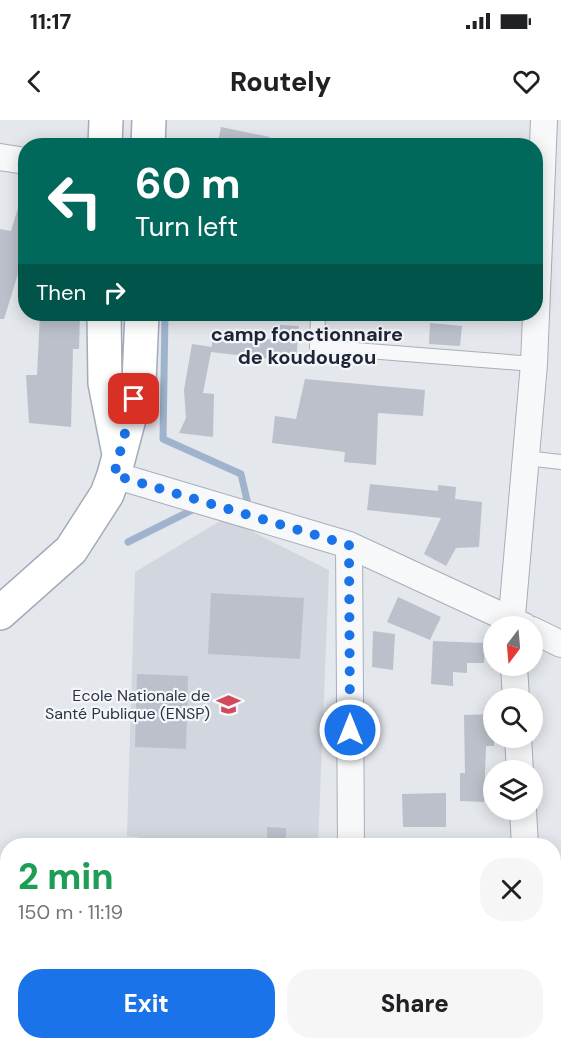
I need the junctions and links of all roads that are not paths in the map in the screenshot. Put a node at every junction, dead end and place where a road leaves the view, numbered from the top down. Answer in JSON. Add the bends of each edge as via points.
{"nodes":[{"id":1,"x":106,"y":120,"type":"edge"},
{"id":2,"x":149,"y":120,"type":"edge"},
{"id":3,"x":544,"y":120,"type":"edge"},
{"id":4,"x":105,"y":138,"type":"edge"},
{"id":5,"x":148,"y":138,"type":"edge"},
{"id":6,"x":0,"y":157,"type":"edge"},
{"id":7,"x":18,"y":160,"type":"edge"},
{"id":8,"x":545,"y":216,"type":"edge"},
{"id":9,"x":543,"y":243,"type":"edge"},
{"id":10,"x":104,"y":321,"type":"edge"},
{"id":11,"x":142,"y":321,"type":"edge"},
{"id":12,"x":318,"y":321,"type":"edge"},
{"id":13,"x":537,"y":321,"type":"edge"},
{"id":14,"x":534,"y":364,"type":"junction"},
{"id":15,"x":526,"y":458,"type":"junction"},
{"id":16,"x":561,"y":462,"type":"edge"},
{"id":17,"x":117,"y":464,"type":"junction"},
{"id":18,"x":349,"y":545,"type":"junction"},
{"id":19,"x":0,"y":613,"type":"edge"},
{"id":20,"x":500,"y":616,"type":"edge"},
{"id":21,"x":521,"y":616,"type":"edge"},
{"id":22,"x":543,"y":636,"type":"edge"},
{"id":23,"x":561,"y":644,"type":"edge"},
{"id":24,"x":523,"y":820,"type":"edge"},
{"id":25,"x":351,"y":838,"type":"edge"},
{"id":26,"x":524,"y":838,"type":"edge"}],
"edges":[{"from":1,"to":4,"type":"main road"},
{"from":2,"to":5,"type":"main road"},
{"from":3,"to":8,"type":"street"},
{"from":6,"to":7,"type":"street"},
{"from":8,"to":9,"type":"street"},
{"from":10,"to":17,"type":"main road","via":[[105,383]]},
{"from":11,"to":17,"type":"main road","via":[[139,381]]},
{"from":12,"to":14,"type":"lane","via":[[316,347]]},
{"from":13,"to":14,"type":"street"},
{"from":14,"to":15,"type":"street"},
{"from":15,"to":16,"type":"lane"},
{"from":15,"to":21,"type":"street"},
{"from":17,"to":18,"type":"street"},
{"from":17,"to":19,"type":"main road","via":[[93,520],[71,550]]},
{"from":18,"to":20,"type":"street"},
{"from":18,"to":25,"type":"street"},
{"from":22,"to":23,"type":"street"},
{"from":24,"to":26,"type":"street"}]}
